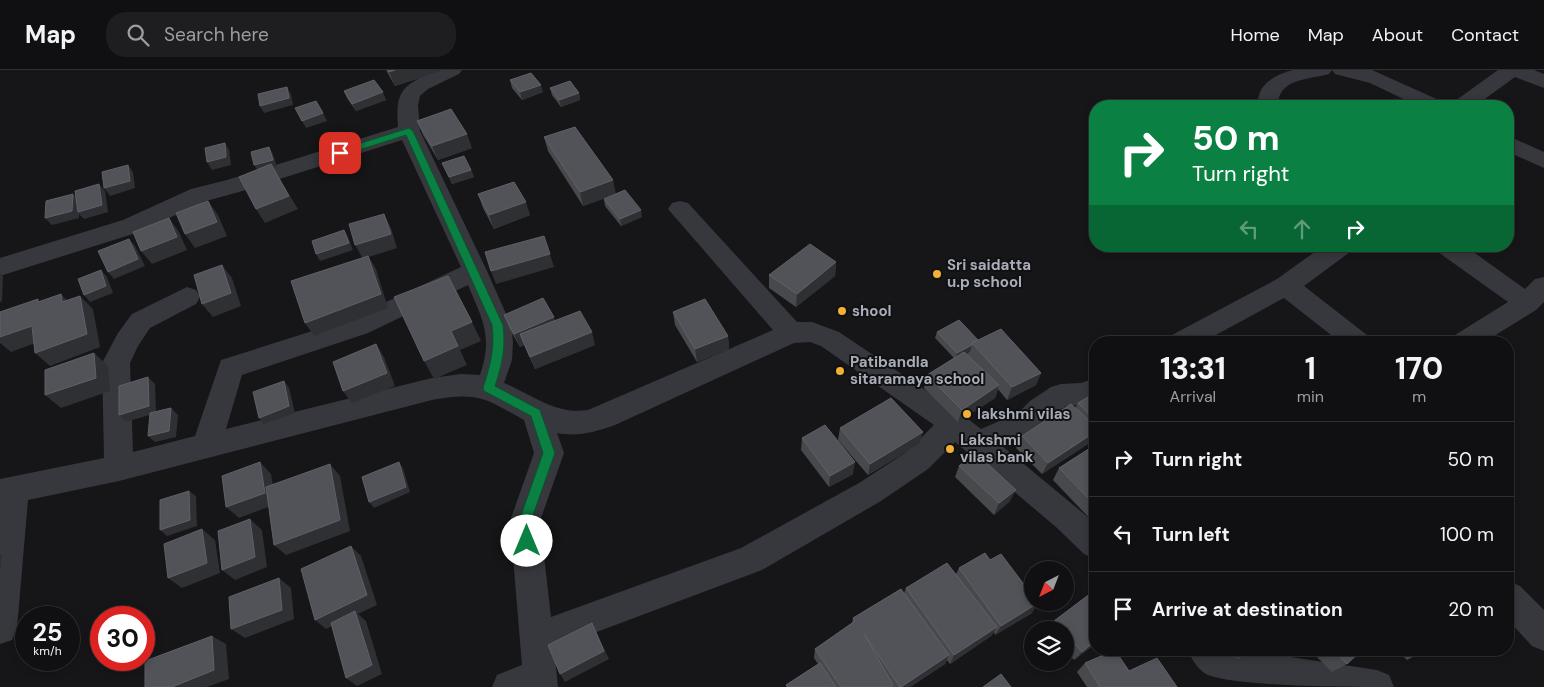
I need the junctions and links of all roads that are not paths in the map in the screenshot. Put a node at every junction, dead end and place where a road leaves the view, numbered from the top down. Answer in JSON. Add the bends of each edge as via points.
{"nodes":[{"id":1,"x":452,"y":70,"type":"edge"},
{"id":2,"x":1322,"y":70,"type":"edge"},
{"id":3,"x":1342,"y":70,"type":"edge"},
{"id":4,"x":1511,"y":70,"type":"edge"},
{"id":5,"x":1517,"y":70,"type":"edge"},
{"id":6,"x":1544,"y":82,"type":"edge"},
{"id":7,"x":1268,"y":100,"type":"edge"},
{"id":8,"x":1421,"y":100,"type":"edge"},
{"id":9,"x":1470,"y":100,"type":"edge"},
{"id":10,"x":409,"y":131,"type":"junction"},
{"id":11,"x":1514,"y":146,"type":"edge"},
{"id":12,"x":1544,"y":162,"type":"edge"},
{"id":13,"x":680,"y":208,"type":"dead end"},
{"id":14,"x":1333,"y":252,"type":"edge"},
{"id":15,"x":1458,"y":252,"type":"edge"},
{"id":16,"x":0,"y":266,"type":"edge"},
{"id":17,"x":475,"y":272,"type":"junction"},
{"id":18,"x":1286,"y":286,"type":"junction"},
{"id":19,"x":1536,"y":295,"type":"edge"},
{"id":20,"x":186,"y":297,"type":"dead end"},
{"id":21,"x":792,"y":333,"type":"junction"},
{"id":22,"x":1192,"y":336,"type":"edge"},
{"id":23,"x":1350,"y":336,"type":"edge"},
{"id":24,"x":1473,"y":336,"type":"edge"},
{"id":25,"x":488,"y":388,"type":"junction"},
{"id":26,"x":1089,"y":392,"type":"edge"},
{"id":27,"x":536,"y":413,"type":"junction"},
{"id":28,"x":954,"y":424,"type":"junction"},
{"id":29,"x":978,"y":444,"type":"junction"},
{"id":30,"x":207,"y":445,"type":"junction"},
{"id":31,"x":119,"y":468,"type":"junction"},
{"id":32,"x":7,"y":491,"type":"edge"},
{"id":33,"x":1089,"y":538,"type":"edge"},
{"id":34,"x":1514,"y":603,"type":"edge"},
{"id":35,"x":0,"y":628,"type":"edge"},
{"id":36,"x":1544,"y":634,"type":"edge"},
{"id":37,"x":535,"y":639,"type":"junction"},
{"id":38,"x":1211,"y":656,"type":"edge"},
{"id":39,"x":530,"y":683,"type":"edge"},
{"id":40,"x":1377,"y":687,"type":"edge"}],
"edges":[{"from":1,"to":10,"type":"street","via":[[420,85],[411,94],[407,105]]},
{"from":2,"to":7,"type":"street","via":[[1295,74],[1276,85],[1268,93]]},
{"from":3,"to":8,"type":"street","via":[[1372,77]]},
{"from":4,"to":9,"type":"street"},
{"from":5,"to":6,"type":"street"},
{"from":10,"to":16,"type":"street","via":[[200,195],[131,226]]},
{"from":10,"to":17,"type":"street"},
{"from":11,"to":12,"type":"street"},
{"from":13,"to":21,"type":"street"},
{"from":14,"to":18,"type":"street"},
{"from":15,"to":19,"type":"street"},
{"from":17,"to":25,"type":"street","via":[[498,325],[500,342],[498,360]]},
{"from":17,"to":30,"type":"street","via":[[359,326],[231,368]]},
{"from":18,"to":22,"type":"street"},
{"from":18,"to":23,"type":"street"},
{"from":19,"to":24,"type":"street"},
{"from":20,"to":31,"type":"street","via":[[141,321],[116,363]]},
{"from":21,"to":27,"type":"street","via":[[598,419],[564,423]]},
{"from":21,"to":28,"type":"street","via":[[812,332],[830,340]]},
{"from":25,"to":27,"type":"street"},
{"from":25,"to":30,"type":"street","via":[[462,384],[432,389]]},
{"from":26,"to":29,"type":"street","via":[[1061,395],[1028,421]]},
{"from":27,"to":37,"type":"street","via":[[549,453],[525,521]]},
{"from":28,"to":29,"type":"street"},
{"from":28,"to":37,"type":"street","via":[[918,460],[870,492],[751,559]]},
{"from":29,"to":33,"type":"street"},
{"from":30,"to":31,"type":"street"},
{"from":31,"to":32,"type":"street"},
{"from":32,"to":35,"type":"street"},
{"from":34,"to":36,"type":"street"},
{"from":37,"to":39,"type":"street"},
{"from":38,"to":40,"type":"street","via":[[1219,663]]}]}
